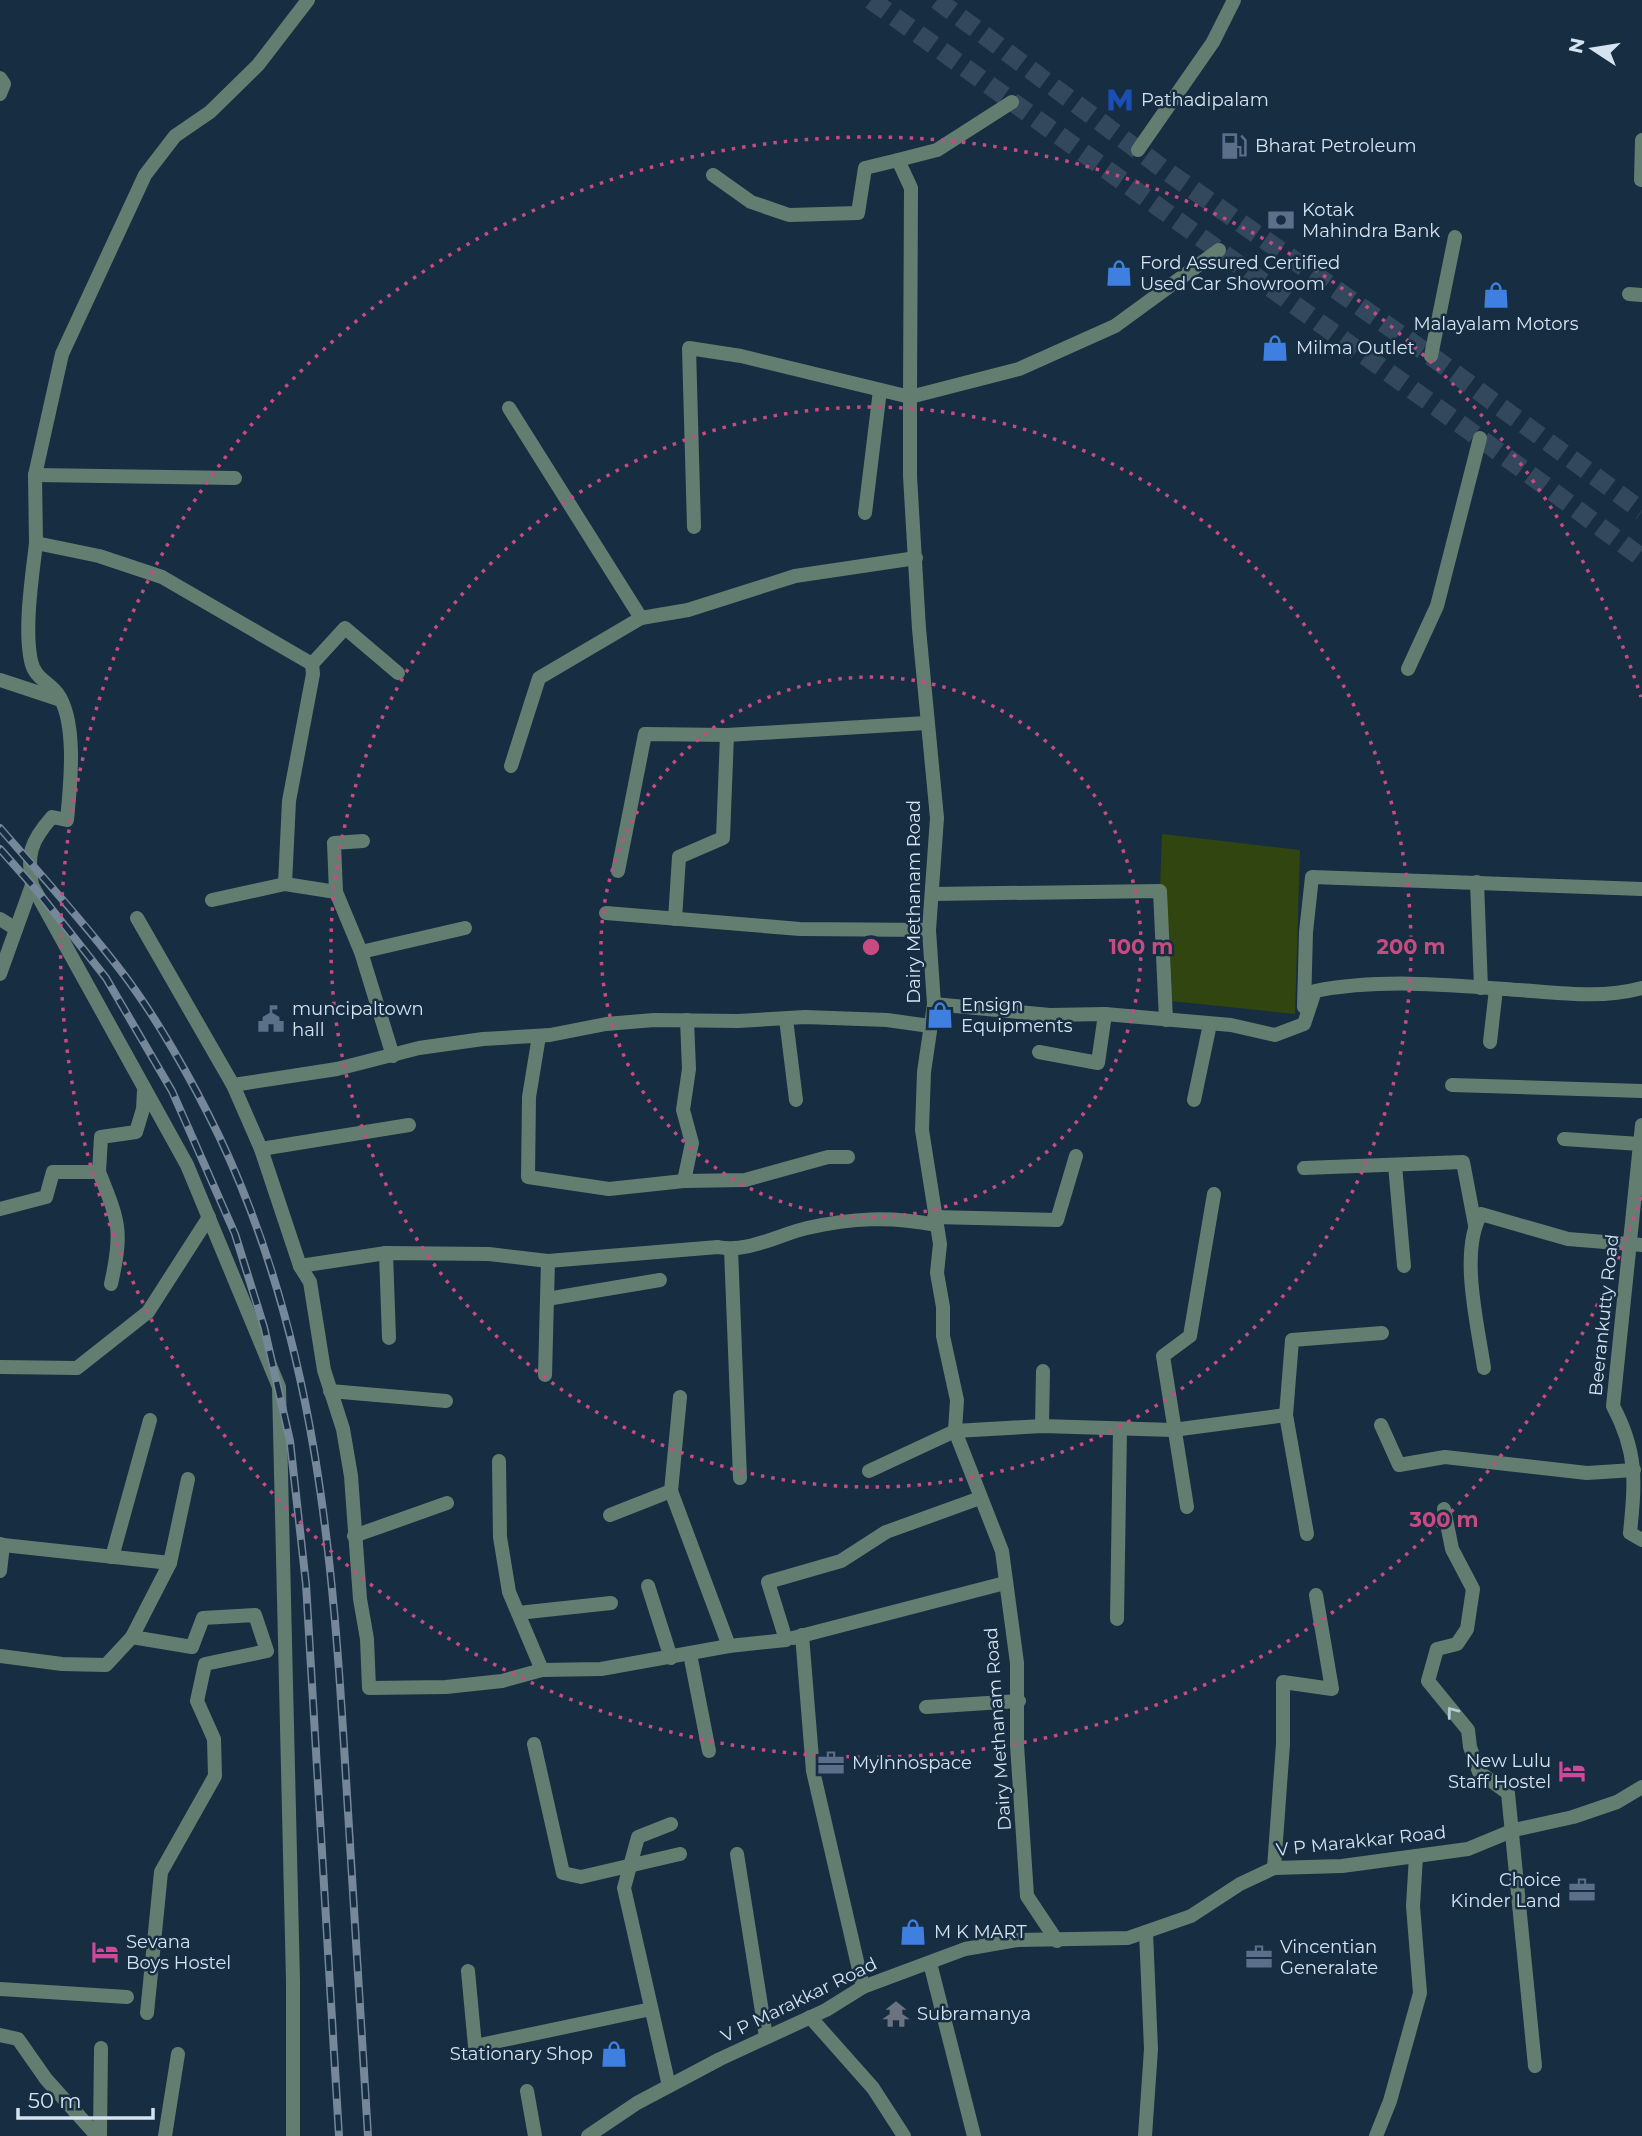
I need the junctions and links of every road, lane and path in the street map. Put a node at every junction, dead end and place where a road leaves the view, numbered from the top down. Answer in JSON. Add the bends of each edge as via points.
{"nodes":[{"id":1,"x":308,"y":0,"type":"edge"},
{"id":2,"x":1234,"y":0,"type":"edge"},
{"id":3,"x":0,"y":78,"type":"edge"},
{"id":4,"x":0,"y":94,"type":"edge"},
{"id":5,"x":1012,"y":102,"type":"dead end"},
{"id":6,"x":1642,"y":140,"type":"edge"},
{"id":7,"x":1138,"y":150,"type":"dead end"},
{"id":8,"x":898,"y":160,"type":"junction"},
{"id":9,"x":713,"y":175,"type":"dead end"},
{"id":10,"x":1641,"y":180,"type":"edge"},
{"id":11,"x":1455,"y":237,"type":"dead end"},
{"id":12,"x":1219,"y":250,"type":"dead end"},
{"id":13,"x":1431,"y":356,"type":"dead end"},
{"id":14,"x":880,"y":390,"type":"junction"},
{"id":15,"x":911,"y":397,"type":"junction"},
{"id":16,"x":509,"y":408,"type":"dead end"},
{"id":17,"x":1480,"y":438,"type":"dead end"},
{"id":18,"x":36,"y":475,"type":"junction"},
{"id":19,"x":235,"y":478,"type":"dead end"},
{"id":20,"x":865,"y":513,"type":"dead end"},
{"id":21,"x":694,"y":527,"type":"dead end"},
{"id":22,"x":37,"y":543,"type":"junction"},
{"id":23,"x":916,"y":558,"type":"junction"},
{"id":24,"x":641,"y":618,"type":"junction"},
{"id":25,"x":312,"y":664,"type":"junction"},
{"id":26,"x":1408,"y":669,"type":"dead end"},
{"id":27,"x":398,"y":673,"type":"dead end"},
{"id":28,"x":0,"y":680,"type":"edge"},
{"id":29,"x":60,"y":699,"type":"junction"},
{"id":30,"x":926,"y":723,"type":"junction"},
{"id":31,"x":727,"y":735,"type":"junction"},
{"id":32,"x":510,"y":766,"type":"dead end"},
{"id":33,"x":363,"y":841,"type":"dead end"},
{"id":34,"x":618,"y":871,"type":"dead end"},
{"id":35,"x":1477,"y":882,"type":"junction"},
{"id":36,"x":285,"y":884,"type":"junction"},
{"id":37,"x":33,"y":885,"type":"junction"},
{"id":38,"x":1642,"y":889,"type":"edge"},
{"id":39,"x":336,"y":892,"type":"junction"},
{"id":40,"x":932,"y":894,"type":"junction"},
{"id":41,"x":212,"y":900,"type":"dead end"},
{"id":42,"x":606,"y":913,"type":"dead end"},
{"id":43,"x":137,"y":918,"type":"dead end"},
{"id":44,"x":0,"y":919,"type":"edge"},
{"id":45,"x":675,"y":919,"type":"junction"},
{"id":46,"x":465,"y":928,"type":"dead end"},
{"id":47,"x":16,"y":929,"type":"junction"},
{"id":48,"x":929,"y":930,"type":"junction"},
{"id":49,"x":361,"y":952,"type":"junction"},
{"id":50,"x":0,"y":974,"type":"edge"},
{"id":51,"x":1489,"y":988,"type":"junction"},
{"id":52,"x":1642,"y":988,"type":"edge"},
{"id":53,"x":934,"y":1004,"type":"junction"},
{"id":54,"x":1105,"y":1014,"type":"junction"},
{"id":55,"x":786,"y":1018,"type":"junction"},
{"id":56,"x":687,"y":1020,"type":"junction"},
{"id":57,"x":1166,"y":1020,"type":"junction"},
{"id":58,"x":1210,"y":1024,"type":"junction"},
{"id":59,"x":1304,"y":1024,"type":"junction"},
{"id":60,"x":930,"y":1027,"type":"junction"},
{"id":61,"x":539,"y":1036,"type":"junction"},
{"id":62,"x":1490,"y":1042,"type":"dead end"},
{"id":63,"x":1039,"y":1052,"type":"dead end"},
{"id":64,"x":393,"y":1056,"type":"junction"},
{"id":65,"x":233,"y":1084,"type":"junction"},
{"id":66,"x":1452,"y":1085,"type":"dead end"},
{"id":67,"x":144,"y":1087,"type":"junction"},
{"id":68,"x":1642,"y":1091,"type":"edge"},
{"id":69,"x":796,"y":1100,"type":"dead end"},
{"id":70,"x":1194,"y":1100,"type":"dead end"},
{"id":71,"x":409,"y":1125,"type":"dead end"},
{"id":72,"x":1642,"y":1125,"type":"edge"},
{"id":73,"x":1564,"y":1139,"type":"dead end"},
{"id":74,"x":1640,"y":1144,"type":"edge"},
{"id":75,"x":261,"y":1150,"type":"junction"},
{"id":76,"x":1076,"y":1156,"type":"dead end"},
{"id":77,"x":848,"y":1157,"type":"dead end"},
{"id":78,"x":1395,"y":1165,"type":"junction"},
{"id":79,"x":1304,"y":1168,"type":"dead end"},
{"id":80,"x":99,"y":1172,"type":"junction"},
{"id":81,"x":684,"y":1181,"type":"junction"},
{"id":82,"x":1214,"y":1194,"type":"dead end"},
{"id":83,"x":0,"y":1209,"type":"edge"},
{"id":84,"x":209,"y":1217,"type":"junction"},
{"id":85,"x":935,"y":1221,"type":"junction"},
{"id":86,"x":1475,"y":1225,"type":"junction"},
{"id":87,"x":1637,"y":1245,"type":"edge"},
{"id":88,"x":731,"y":1250,"type":"junction"},
{"id":89,"x":386,"y":1253,"type":"junction"},
{"id":90,"x":548,"y":1261,"type":"junction"},
{"id":91,"x":300,"y":1266,"type":"junction"},
{"id":92,"x":1404,"y":1266,"type":"dead end"},
{"id":93,"x":660,"y":1280,"type":"dead end"},
{"id":94,"x":111,"y":1284,"type":"dead end"},
{"id":95,"x":547,"y":1299,"type":"junction"},
{"id":96,"x":1382,"y":1333,"type":"dead end"},
{"id":97,"x":389,"y":1338,"type":"dead end"},
{"id":98,"x":0,"y":1367,"type":"edge"},
{"id":99,"x":1483,"y":1368,"type":"dead end"},
{"id":100,"x":1043,"y":1371,"type":"dead end"},
{"id":101,"x":545,"y":1376,"type":"dead end"},
{"id":102,"x":330,"y":1391,"type":"junction"},
{"id":103,"x":680,"y":1397,"type":"dead end"},
{"id":104,"x":446,"y":1401,"type":"dead end"},
{"id":105,"x":1286,"y":1415,"type":"junction"},
{"id":106,"x":150,"y":1420,"type":"dead end"},
{"id":107,"x":1381,"y":1425,"type":"dead end"},
{"id":108,"x":1042,"y":1426,"type":"junction"},
{"id":109,"x":1120,"y":1429,"type":"junction"},
{"id":110,"x":1173,"y":1430,"type":"junction"},
{"id":111,"x":955,"y":1431,"type":"junction"},
{"id":112,"x":499,"y":1461,"type":"dead end"},
{"id":113,"x":1634,"y":1470,"type":"junction"},
{"id":114,"x":869,"y":1471,"type":"dead end"},
{"id":115,"x":740,"y":1478,"type":"dead end"},
{"id":116,"x":188,"y":1479,"type":"dead end"},
{"id":117,"x":671,"y":1492,"type":"junction"},
{"id":118,"x":980,"y":1498,"type":"junction"},
{"id":119,"x":447,"y":1503,"type":"dead end"},
{"id":120,"x":1187,"y":1507,"type":"dead end"},
{"id":121,"x":1444,"y":1508,"type":"dead end"},
{"id":122,"x":610,"y":1515,"type":"dead end"},
{"id":123,"x":1307,"y":1534,"type":"dead end"},
{"id":124,"x":354,"y":1536,"type":"junction"},
{"id":125,"x":1642,"y":1540,"type":"edge"},
{"id":126,"x":1,"y":1545,"type":"edge"},
{"id":127,"x":112,"y":1557,"type":"junction"},
{"id":128,"x":170,"y":1563,"type":"junction"},
{"id":129,"x":0,"y":1571,"type":"edge"},
{"id":130,"x":1005,"y":1583,"type":"junction"},
{"id":131,"x":648,"y":1586,"type":"dead end"},
{"id":132,"x":1316,"y":1595,"type":"dead end"},
{"id":133,"x":611,"y":1603,"type":"dead end"},
{"id":134,"x":518,"y":1613,"type":"junction"},
{"id":135,"x":1117,"y":1619,"type":"dead end"},
{"id":136,"x":802,"y":1635,"type":"junction"},
{"id":137,"x":132,"y":1637,"type":"junction"},
{"id":138,"x":786,"y":1640,"type":"junction"},
{"id":139,"x":729,"y":1646,"type":"junction"},
{"id":140,"x":690,"y":1654,"type":"junction"},
{"id":141,"x":0,"y":1656,"type":"edge"},
{"id":142,"x":671,"y":1658,"type":"junction"},
{"id":143,"x":542,"y":1670,"type":"junction"},
{"id":144,"x":1019,"y":1701,"type":"junction"},
{"id":145,"x":926,"y":1707,"type":"dead end"},
{"id":146,"x":534,"y":1744,"type":"dead end"},
{"id":147,"x":709,"y":1751,"type":"dead end"},
{"id":148,"x":1642,"y":1787,"type":"edge"},
{"id":149,"x":671,"y":1824,"type":"dead end"},
{"id":150,"x":1514,"y":1830,"type":"junction"},
{"id":151,"x":680,"y":1854,"type":"dead end"},
{"id":152,"x":737,"y":1854,"type":"dead end"},
{"id":153,"x":1416,"y":1856,"type":"junction"},
{"id":154,"x":628,"y":1866,"type":"junction"},
{"id":155,"x":1274,"y":1868,"type":"junction"},
{"id":156,"x":1146,"y":1932,"type":"junction"},
{"id":157,"x":1057,"y":1941,"type":"junction"},
{"id":158,"x":930,"y":1962,"type":"junction"},
{"id":159,"x":468,"y":1971,"type":"dead end"},
{"id":160,"x":863,"y":1987,"type":"junction"},
{"id":161,"x":0,"y":1989,"type":"edge"},
{"id":162,"x":127,"y":1997,"type":"dead end"},
{"id":163,"x":651,"y":2009,"type":"junction"},
{"id":164,"x":148,"y":2013,"type":"dead end"},
{"id":165,"x":810,"y":2017,"type":"junction"},
{"id":166,"x":0,"y":2035,"type":"edge"},
{"id":167,"x":766,"y":2037,"type":"junction"},
{"id":168,"x":101,"y":2048,"type":"dead end"},
{"id":169,"x":178,"y":2054,"type":"dead end"},
{"id":170,"x":1535,"y":2066,"type":"dead end"},
{"id":171,"x":669,"y":2086,"type":"junction"},
{"id":172,"x":527,"y":2091,"type":"dead end"},
{"id":173,"x":99,"y":2136,"type":"edge"},
{"id":174,"x":165,"y":2136,"type":"edge"},
{"id":175,"x":292,"y":2136,"type":"edge"},
{"id":176,"x":535,"y":2136,"type":"edge"},
{"id":177,"x":588,"y":2136,"type":"edge"},
{"id":178,"x":904,"y":2136,"type":"edge"},
{"id":179,"x":974,"y":2136,"type":"edge"},
{"id":180,"x":1145,"y":2136,"type":"edge"},
{"id":181,"x":1376,"y":2136,"type":"edge"}],
"edges":[{"from":1,"to":18,"type":"street","via":[[258,65],[210,112],[175,136],[145,175],[62,354]]},
{"from":2,"to":7,"type":"street","via":[[1213,42]]},
{"from":3,"to":4,"type":"street","via":[[4,84]]},
{"from":5,"to":8,"type":"street","via":[[937,150]]},
{"from":6,"to":10,"type":"street"},
{"from":8,"to":9,"type":"street","via":[[865,168],[858,213],[789,215],[751,202]]},
{"from":8,"to":15,"type":"street","name":"Dairy Methanam Road","via":[[911,188]]},
{"from":11,"to":13,"type":"street"},
{"from":12,"to":15,"type":"street","via":[[1115,326],[1018,369]]},
{"from":14,"to":15,"type":"street"},
{"from":14,"to":20,"type":"street"},
{"from":14,"to":21,"type":"street","via":[[689,348]]},
{"from":15,"to":23,"type":"street","name":"Dairy Methanam Road"},
{"from":16,"to":24,"type":"street"},
{"from":17,"to":26,"type":"street","via":[[1437,606]]},
{"from":18,"to":19,"type":"street"},
{"from":18,"to":22,"type":"street"},
{"from":22,"to":25,"type":"street","via":[[99,556],[162,577]]},
{"from":22,"to":29,"type":"street","via":[[31,661],[37,677]]},
{"from":23,"to":24,"type":"street","via":[[795,576],[688,610]]},
{"from":23,"to":30,"type":"street","name":"Dairy Methanam Road"},
{"from":24,"to":32,"type":"street","via":[[539,678]]},
{"from":25,"to":27,"type":"street","via":[[345,628]]},
{"from":25,"to":36,"type":"street","via":[[289,801]]},
{"from":28,"to":29,"type":"street"},
{"from":29,"to":37,"type":"street","via":[[68,727],[72,786],[67,820],[51,817],[37,834],[28,859]]},
{"from":30,"to":31,"type":"street"},
{"from":30,"to":40,"type":"street","name":"Dairy Methanam Road","via":[[936,818]]},
{"from":31,"to":34,"type":"street","via":[[645,734]]},
{"from":31,"to":45,"type":"street","via":[[723,838],[680,857]]},
{"from":33,"to":39,"type":"street","via":[[334,843]]},
{"from":35,"to":38,"type":"street"},
{"from":35,"to":51,"type":"street"},
{"from":35,"to":59,"type":"street","via":[[1312,877]]},
{"from":36,"to":39,"type":"street"},
{"from":36,"to":41,"type":"street"},
{"from":37,"to":47,"type":"street"},
{"from":37,"to":67,"type":"street"},
{"from":39,"to":49,"type":"street"},
{"from":40,"to":48,"type":"street","name":"Dairy Methanam Road"},
{"from":40,"to":57,"type":"street","via":[[1160,891]]},
{"from":42,"to":45,"type":"street"},
{"from":43,"to":65,"type":"street"},
{"from":44,"to":47,"type":"street"},
{"from":45,"to":48,"type":"street","via":[[800,929]]},
{"from":46,"to":49,"type":"street"},
{"from":47,"to":50,"type":"street"},
{"from":48,"to":53,"type":"street","name":"Dairy Methanam Road"},
{"from":49,"to":64,"type":"street"},
{"from":51,"to":52,"type":"street","via":[[1597,996]]},
{"from":51,"to":59,"type":"street","via":[[1341,986],[1315,991]]},
{"from":51,"to":62,"type":"street"},
{"from":53,"to":54,"type":"street","via":[[1050,1015]]},
{"from":53,"to":60,"type":"street","name":"Dairy Methanam Road"},
{"from":54,"to":57,"type":"street"},
{"from":54,"to":63,"type":"street","via":[[1098,1063]]},
{"from":55,"to":56,"type":"street"},
{"from":55,"to":60,"type":"street","via":[[887,1020]]},
{"from":55,"to":69,"type":"street"},
{"from":56,"to":61,"type":"street","via":[[606,1024]]},
{"from":56,"to":81,"type":"street","via":[[689,1069],[683,1111],[692,1143]]},
{"from":57,"to":58,"type":"street"},
{"from":58,"to":59,"type":"street","via":[[1275,1035]]},
{"from":58,"to":70,"type":"street"},
{"from":60,"to":85,"type":"street","name":"Dairy Methanam Road","via":[[922,1130]]},
{"from":61,"to":64,"type":"street","via":[[471,1040]]},
{"from":61,"to":81,"type":"street","via":[[529,1097],[528,1177],[609,1189]]},
{"from":64,"to":65,"type":"street"},
{"from":65,"to":75,"type":"street"},
{"from":66,"to":68,"type":"street"},
{"from":67,"to":80,"type":"street","via":[[136,1132],[101,1137]]},
{"from":67,"to":84,"type":"street","via":[[187,1165]]},
{"from":71,"to":75,"type":"street"},
{"from":72,"to":74,"type":"street","name":"Beerankutty Road"},
{"from":73,"to":74,"type":"street"},
{"from":74,"to":87,"type":"street","name":"Beerankutty Road"},
{"from":75,"to":91,"type":"street"},
{"from":76,"to":85,"type":"street","via":[[1057,1220]]},
{"from":77,"to":81,"type":"street","via":[[828,1157],[745,1180]]},
{"from":78,"to":79,"type":"street"},
{"from":78,"to":86,"type":"street","via":[[1463,1162]]},
{"from":78,"to":92,"type":"street"},
{"from":80,"to":83,"type":"street","via":[[53,1172],[46,1197]]},
{"from":80,"to":94,"type":"street","via":[[117,1217],[120,1246]]},
{"from":82,"to":110,"type":"street","via":[[1190,1336],[1163,1356]]},
{"from":84,"to":98,"type":"street","via":[[148,1312],[77,1368]]},
{"from":84,"to":175,"type":"street","via":[[279,1387],[293,1980]]},
{"from":85,"to":88,"type":"street","via":[[867,1218]]},
{"from":85,"to":111,"type":"street","name":"Dairy Methanam Road","via":[[943,1336],[957,1400]]},
{"from":86,"to":87,"type":"street","via":[[1481,1214],[1568,1239]]},
{"from":86,"to":99,"type":"street","via":[[1471,1262]]},
{"from":87,"to":113,"type":"street","name":"Beerankutty Road","via":[[1613,1406],[1626,1431]]},
{"from":88,"to":90,"type":"street","via":[[718,1247]]},
{"from":88,"to":115,"type":"street"},
{"from":89,"to":90,"type":"street","via":[[489,1254]]},
{"from":89,"to":91,"type":"street"},
{"from":89,"to":97,"type":"street"},
{"from":90,"to":95,"type":"street"},
{"from":91,"to":102,"type":"street","via":[[310,1282]]},
{"from":93,"to":95,"type":"street"},
{"from":95,"to":101,"type":"street"},
{"from":96,"to":105,"type":"street","via":[[1292,1340]]},
{"from":100,"to":108,"type":"street"},
{"from":102,"to":104,"type":"street"},
{"from":102,"to":124,"type":"street","via":[[343,1429],[351,1476]]},
{"from":103,"to":117,"type":"street"},
{"from":105,"to":110,"type":"street"},
{"from":105,"to":123,"type":"street"},
{"from":106,"to":127,"type":"street"},
{"from":107,"to":113,"type":"street","via":[[1399,1465],[1445,1457],[1587,1473]]},
{"from":108,"to":109,"type":"street"},
{"from":108,"to":111,"type":"street"},
{"from":109,"to":110,"type":"street"},
{"from":109,"to":135,"type":"street"},
{"from":110,"to":120,"type":"street"},
{"from":111,"to":114,"type":"street"},
{"from":111,"to":118,"type":"street","name":"Dairy Methanam Road"},
{"from":112,"to":134,"type":"street","via":[[500,1537],[509,1592]]},
{"from":113,"to":125,"type":"street","name":"Beerankutty Road","via":[[1630,1533]]},
{"from":116,"to":128,"type":"street"},
{"from":117,"to":122,"type":"street"},
{"from":117,"to":139,"type":"street"},
{"from":118,"to":130,"type":"street","name":"Dairy Methanam Road","via":[[1002,1551]]},
{"from":118,"to":138,"type":"street","via":[[886,1532],[841,1561],[768,1582]]},
{"from":119,"to":124,"type":"street"},
{"from":150,"to":121,"type":"street","one_way":true,"via":[[1508,1793],[1479,1772],[1468,1730],[1427,1681],[1437,1649],[1457,1644],[1472,1608],[1473,1589],[1452,1549]]},
{"from":124,"to":143,"type":"street","via":[[369,1688],[446,1687],[502,1681]]},
{"from":126,"to":127,"type":"street"},
{"from":126,"to":129,"type":"street"},
{"from":127,"to":128,"type":"street"},
{"from":128,"to":137,"type":"street"},
{"from":130,"to":136,"type":"street"},
{"from":130,"to":144,"type":"street","name":"Dairy Methanam Road"},
{"from":131,"to":142,"type":"street"},
{"from":132,"to":155,"type":"street","via":[[1332,1689],[1283,1682]]},
{"from":133,"to":134,"type":"street"},
{"from":134,"to":143,"type":"street"},
{"from":136,"to":138,"type":"street"},
{"from":136,"to":160,"type":"street","via":[[813,1771]]},
{"from":137,"to":141,"type":"street","via":[[106,1665]]},
{"from":137,"to":164,"type":"street","via":[[192,1647],[203,1618],[255,1615],[267,1651],[205,1664],[197,1701],[214,1739],[215,1776],[161,1872]]},
{"from":138,"to":139,"type":"street"},
{"from":139,"to":140,"type":"street"},
{"from":140,"to":142,"type":"street"},
{"from":140,"to":147,"type":"street"},
{"from":142,"to":143,"type":"street","via":[[601,1669]]},
{"from":144,"to":145,"type":"street"},
{"from":144,"to":157,"type":"street","name":"Dairy Methanam Road","via":[[1017,1745],[1027,1896]]},
{"from":146,"to":154,"type":"street","via":[[563,1873],[581,1877]]},
{"from":148,"to":150,"type":"street","name":"V P Marakkar Road","via":[[1617,1802]]},
{"from":149,"to":154,"type":"street","via":[[638,1837]]},
{"from":150,"to":153,"type":"street","name":"V P Marakkar Road","via":[[1468,1849]]},
{"from":150,"to":170,"type":"street"},
{"from":151,"to":154,"type":"street"},
{"from":152,"to":167,"type":"street"},
{"from":153,"to":155,"type":"street","name":"V P Marakkar Road","via":[[1342,1866]]},
{"from":153,"to":181,"type":"street","via":[[1413,1906],[1420,1993]]},
{"from":154,"to":163,"type":"street","via":[[624,1888]]},
{"from":155,"to":156,"type":"street","name":"V P Marakkar Road","via":[[1191,1916]]},
{"from":156,"to":157,"type":"street","name":"V P Marakkar Road","via":[[1128,1938]]},
{"from":156,"to":180,"type":"street","via":[[1151,2049]]},
{"from":157,"to":158,"type":"street","name":"V P Marakkar Road","via":[[1018,1940],[965,1949]]},
{"from":158,"to":160,"type":"street","name":"V P Marakkar Road"},
{"from":158,"to":179,"type":"street"},
{"from":159,"to":163,"type":"street","via":[[475,2046]]},
{"from":160,"to":165,"type":"street","name":"V P Marakkar Road"},
{"from":161,"to":162,"type":"street"},
{"from":163,"to":171,"type":"street"},
{"from":165,"to":167,"type":"street","name":"V P Marakkar Road"},
{"from":165,"to":178,"type":"street","via":[[873,2088]]},
{"from":166,"to":173,"type":"street","via":[[18,2039],[46,2079]]},
{"from":167,"to":171,"type":"street","name":"V P Marakkar Road"},
{"from":168,"to":173,"type":"street"},
{"from":169,"to":174,"type":"street"},
{"from":171,"to":177,"type":"street","name":"V P Marakkar Road"},
{"from":172,"to":176,"type":"street"}]}
